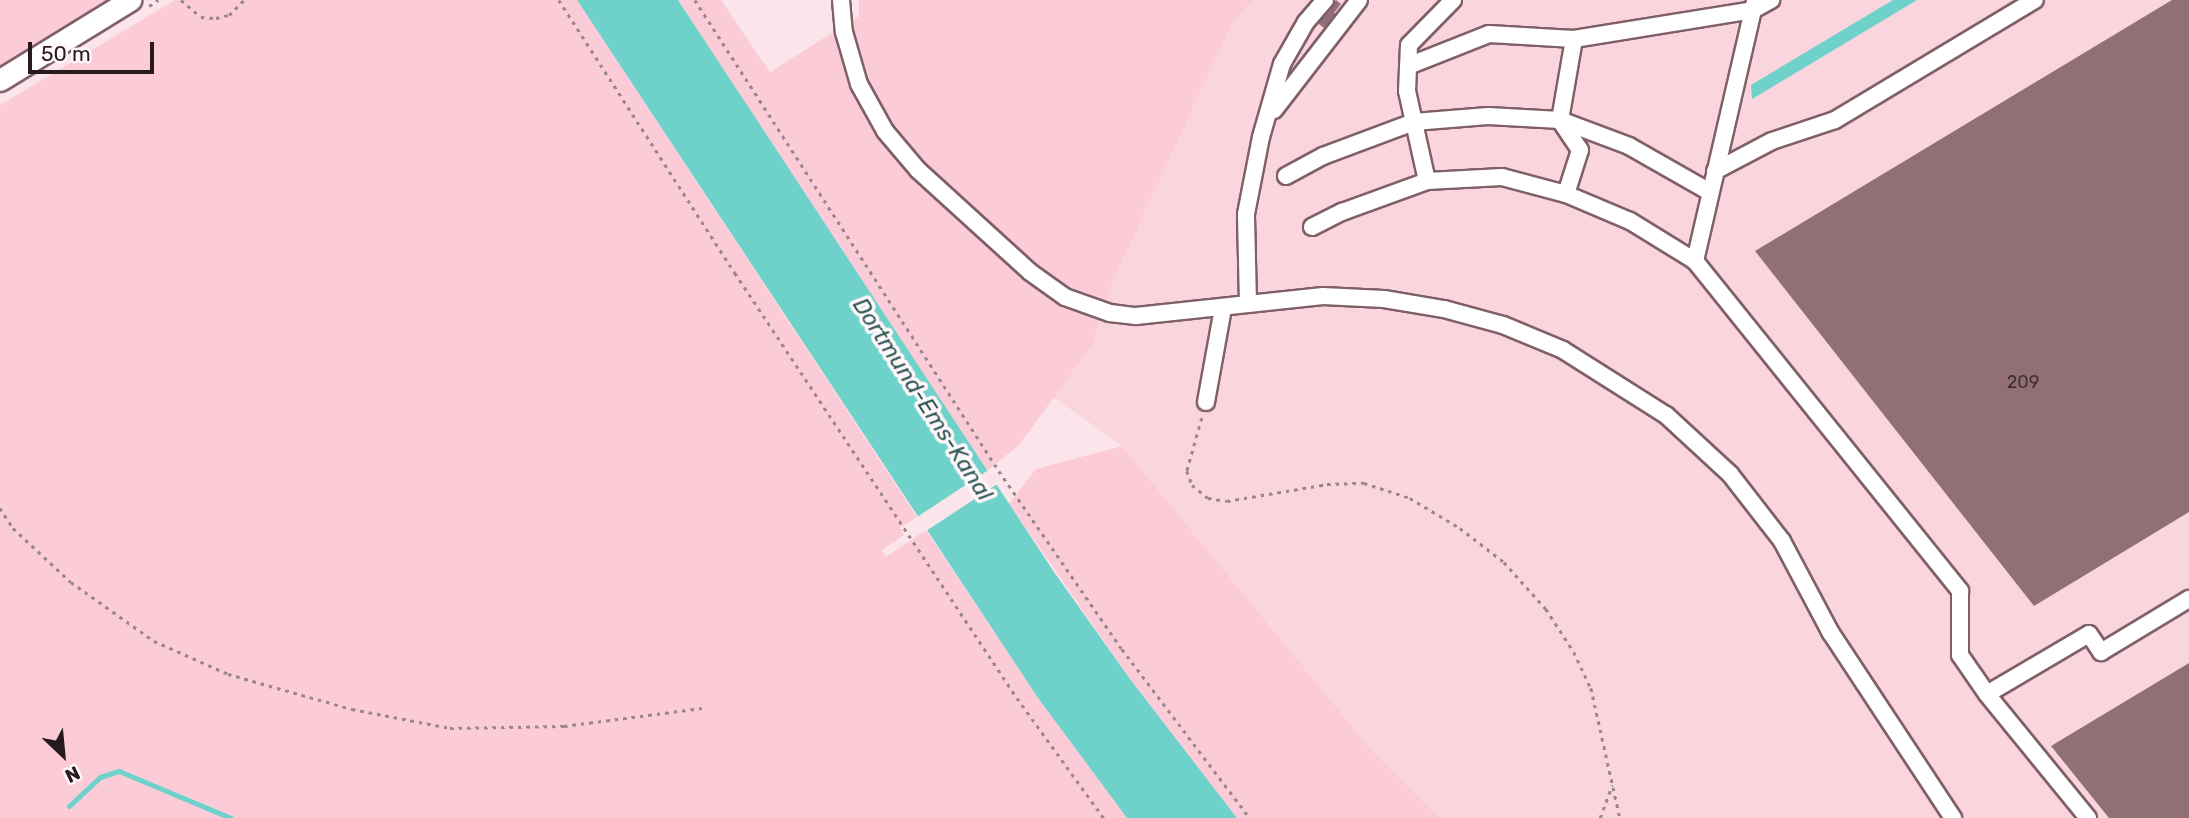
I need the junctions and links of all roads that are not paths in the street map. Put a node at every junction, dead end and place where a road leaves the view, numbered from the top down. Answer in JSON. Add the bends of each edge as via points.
{"nodes":[{"id":1,"x":130,"y":0,"type":"edge"},
{"id":2,"x":841,"y":0,"type":"edge"},
{"id":3,"x":1325,"y":0,"type":"edge"},
{"id":4,"x":1359,"y":0,"type":"edge"},
{"id":5,"x":1453,"y":0,"type":"edge"},
{"id":6,"x":1771,"y":0,"type":"edge"},
{"id":7,"x":2035,"y":0,"type":"edge"},
{"id":8,"x":1754,"y":5,"type":"edge"},
{"id":9,"x":1574,"y":39,"type":"junction"},
{"id":10,"x":1408,"y":66,"type":"junction"},
{"id":11,"x":0,"y":79,"type":"edge"},
{"id":12,"x":1560,"y":120,"type":"junction"},
{"id":13,"x":1414,"y":122,"type":"junction"},
{"id":14,"x":1261,"y":137,"type":"junction"},
{"id":15,"x":1715,"y":171,"type":"junction"},
{"id":16,"x":1286,"y":176,"type":"dead end"},
{"id":17,"x":1427,"y":181,"type":"junction"},
{"id":18,"x":1710,"y":192,"type":"junction"},
{"id":19,"x":1566,"y":194,"type":"junction"},
{"id":20,"x":1312,"y":227,"type":"dead end"},
{"id":21,"x":1695,"y":261,"type":"junction"},
{"id":22,"x":1248,"y":304,"type":"junction"},
{"id":23,"x":1223,"y":308,"type":"junction"},
{"id":24,"x":1206,"y":402,"type":"road end"},
{"id":25,"x":2189,"y":599,"type":"edge"},
{"id":26,"x":1987,"y":694,"type":"junction"},
{"id":27,"x":1953,"y":818,"type":"edge"},
{"id":28,"x":2088,"y":818,"type":"edge"}],
"edges":[{"from":1,"to":11,"type":"main road"},
{"from":2,"to":23,"type":"lane","via":[[844,32],[859,84],[885,131],[918,170],[1030,272],[1065,297],[1110,313],[1155,316]]},
{"from":3,"to":14,"type":"lane","via":[[1306,22],[1282,64]]},
{"from":4,"to":14,"type":"lane","via":[[1276,106]]},
{"from":5,"to":10,"type":"lane","via":[[1409,45]]},
{"from":6,"to":8,"type":"lane"},
{"from":7,"to":15,"type":"lane","via":[[1835,120],[1772,141]]},
{"from":8,"to":9,"type":"lane"},
{"from":8,"to":15,"type":"lane"},
{"from":9,"to":10,"type":"lane","via":[[1489,34]]},
{"from":9,"to":12,"type":"lane"},
{"from":10,"to":13,"type":"lane","via":[[1407,91]]},
{"from":12,"to":13,"type":"lane","via":[[1489,116]]},
{"from":12,"to":18,"type":"lane","via":[[1629,146]]},
{"from":12,"to":19,"type":"lane","via":[[1580,150]]},
{"from":13,"to":16,"type":"lane","via":[[1323,156]]},
{"from":13,"to":17,"type":"lane"},
{"from":14,"to":22,"type":"lane","via":[[1246,214]]},
{"from":15,"to":18,"type":"lane"},
{"from":17,"to":19,"type":"lane","via":[[1502,177]]},
{"from":17,"to":20,"type":"lane"},
{"from":18,"to":21,"type":"lane"},
{"from":19,"to":21,"type":"lane","via":[[1630,220]]},
{"from":21,"to":26,"type":"lane","via":[[1960,591],[1960,655]]},
{"from":22,"to":23,"type":"lane"},
{"from":22,"to":27,"type":"lane","via":[[1323,296],[1384,299],[1444,309],[1503,325],[1563,350],[1666,415],[1730,474],[1782,541],[1831,633]]},
{"from":23,"to":24,"type":"lane"},
{"from":25,"to":26,"type":"lane","via":[[2101,652],[2089,634]]},
{"from":26,"to":28,"type":"lane"}]}
